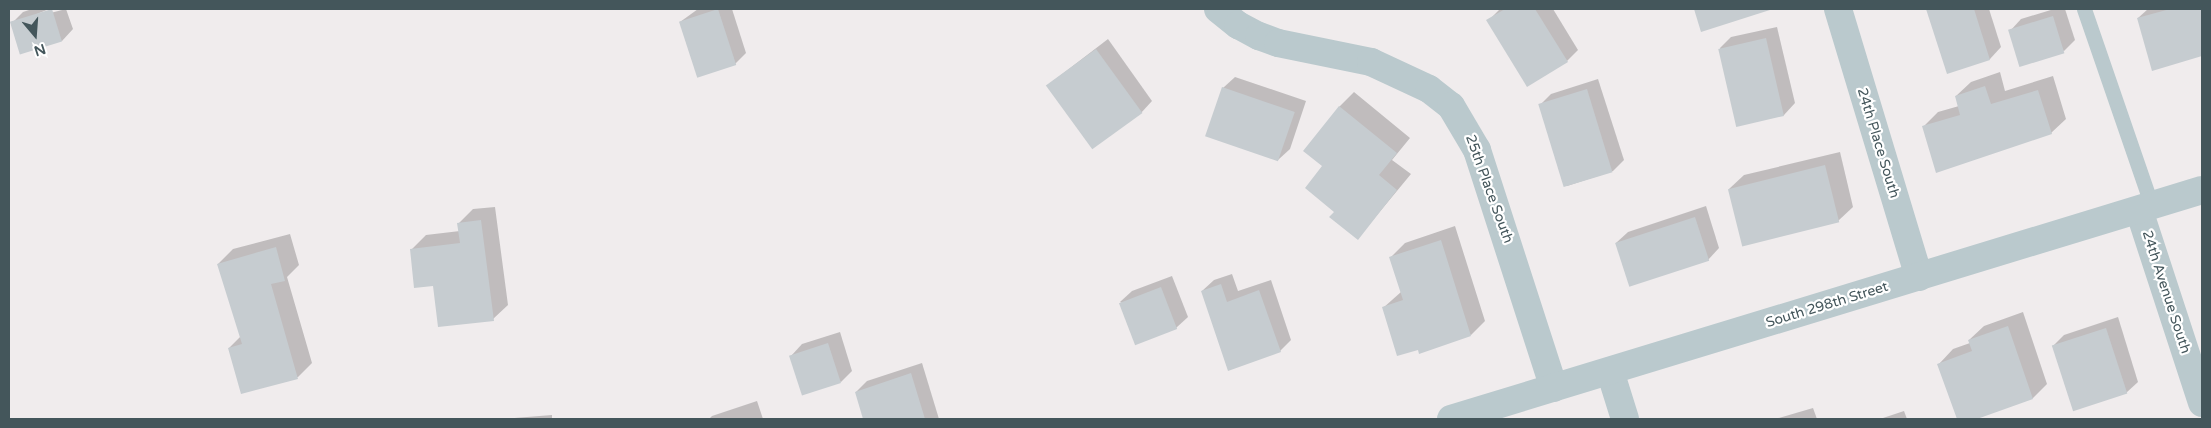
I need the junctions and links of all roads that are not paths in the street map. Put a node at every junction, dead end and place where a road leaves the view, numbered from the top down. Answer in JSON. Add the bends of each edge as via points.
{"nodes":[{"id":1,"x":1218,"y":9,"type":"edge"},
{"id":2,"x":1838,"y":9,"type":"edge"},
{"id":3,"x":2084,"y":9,"type":"edge"},
{"id":4,"x":2202,"y":190,"type":"edge"},
{"id":5,"x":2146,"y":208,"type":"junction"},
{"id":6,"x":1919,"y":277,"type":"junction"},
{"id":7,"x":1610,"y":371,"type":"junction"},
{"id":8,"x":1554,"y":388,"type":"junction"},
{"id":9,"x":2202,"y":403,"type":"edge"},
{"id":10,"x":1451,"y":419,"type":"edge"},
{"id":11,"x":1624,"y":419,"type":"edge"}],
"edges":[{"from":1,"to":8,"type":"street","name":"25th Place South","via":[[1238,26],[1278,44],[1371,62],[1429,89],[1451,106],[1477,150]]},
{"from":2,"to":6,"type":"street","name":"24th Place South"},
{"from":3,"to":5,"type":"lane"},
{"from":4,"to":5,"type":"street","name":"South 298th Street"},
{"from":5,"to":6,"type":"street","name":"South 298th Street"},
{"from":5,"to":9,"type":"street","name":"24th Avenue South"},
{"from":6,"to":7,"type":"street","name":"South 298th Street"},
{"from":7,"to":8,"type":"street","name":"South 298th Street"},
{"from":7,"to":11,"type":"street"},
{"from":8,"to":10,"type":"street","name":"South 298th Street"}]}
